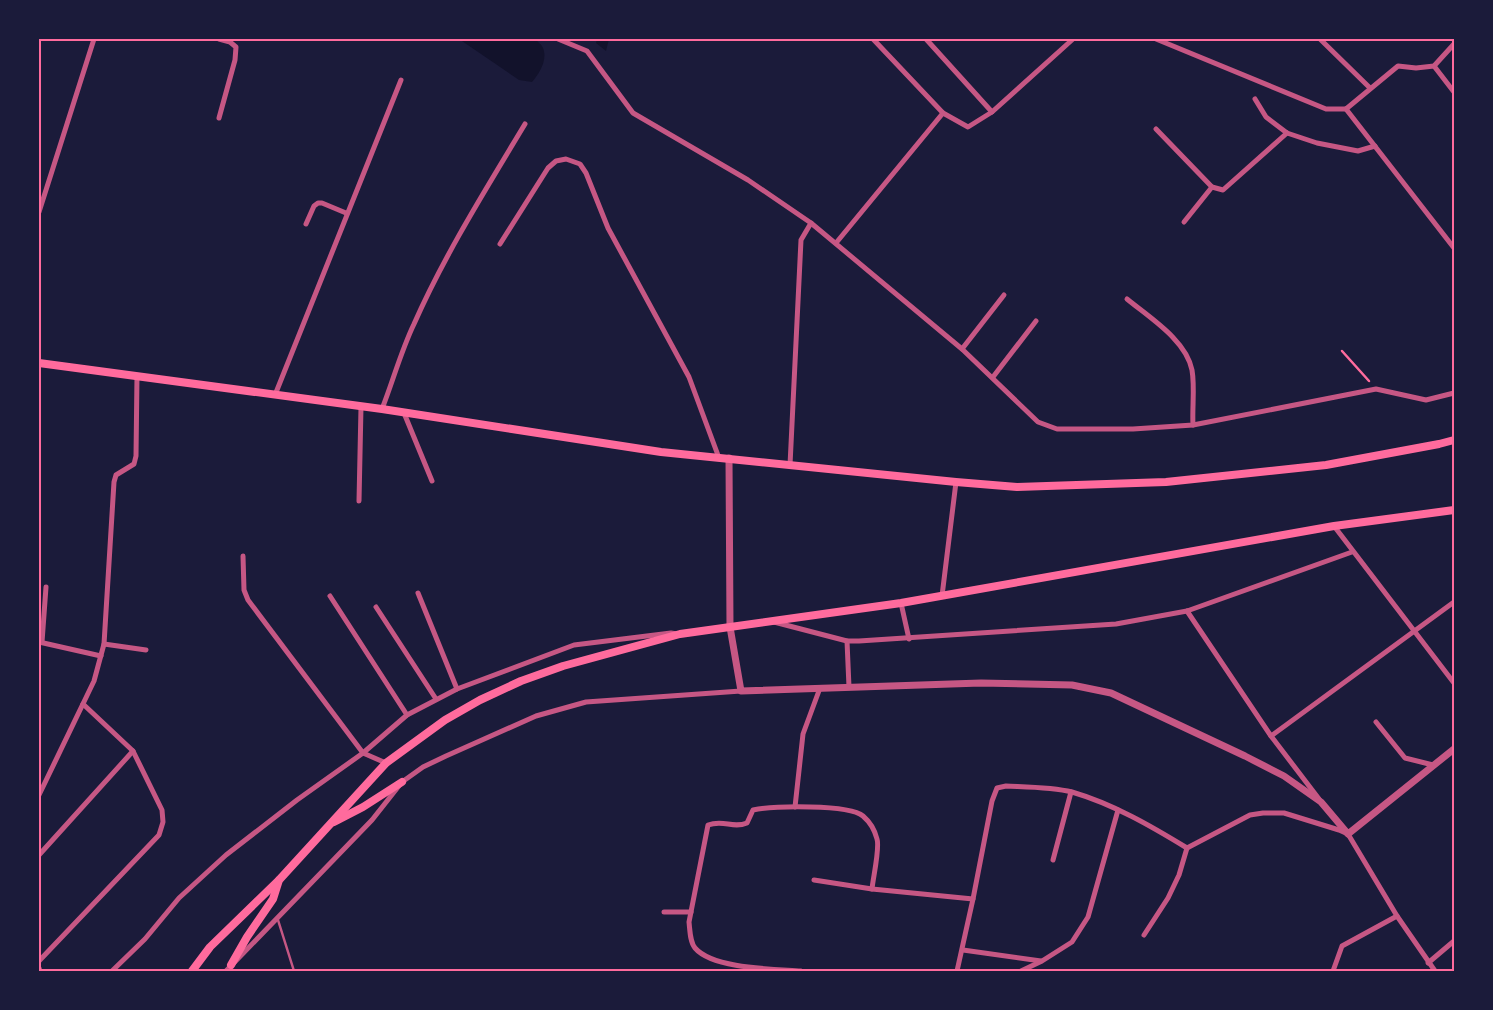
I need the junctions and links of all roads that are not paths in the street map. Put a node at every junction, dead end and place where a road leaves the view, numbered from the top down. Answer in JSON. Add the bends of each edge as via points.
{"nodes":[{"id":1,"x":94,"y":39,"type":"edge"},
{"id":2,"x":218,"y":39,"type":"edge"},
{"id":3,"x":558,"y":39,"type":"edge"},
{"id":4,"x":872,"y":39,"type":"edge"},
{"id":5,"x":926,"y":39,"type":"edge"},
{"id":6,"x":1073,"y":39,"type":"edge"},
{"id":7,"x":1156,"y":39,"type":"edge"},
{"id":8,"x":1320,"y":39,"type":"edge"},
{"id":9,"x":1454,"y":44,"type":"edge"},
{"id":10,"x":1434,"y":66,"type":"junction"},
{"id":11,"x":401,"y":80,"type":"dead end"},
{"id":12,"x":1370,"y":88,"type":"junction"},
{"id":13,"x":1454,"y":92,"type":"edge"},
{"id":14,"x":1255,"y":98,"type":"dead end"},
{"id":15,"x":1346,"y":109,"type":"junction"},
{"id":16,"x":943,"y":112,"type":"junction"},
{"id":17,"x":992,"y":112,"type":"junction"},
{"id":18,"x":219,"y":118,"type":"dead end"},
{"id":19,"x":525,"y":124,"type":"dead end"},
{"id":20,"x":1156,"y":129,"type":"dead end"},
{"id":21,"x":1287,"y":133,"type":"junction"},
{"id":22,"x":1375,"y":146,"type":"junction"},
{"id":23,"x":1212,"y":187,"type":"junction"},
{"id":24,"x":39,"y":212,"type":"edge"},
{"id":25,"x":346,"y":213,"type":"junction"},
{"id":26,"x":1184,"y":222,"type":"dead end"},
{"id":27,"x":811,"y":223,"type":"junction"},
{"id":28,"x":306,"y":224,"type":"dead end"},
{"id":29,"x":836,"y":243,"type":"junction"},
{"id":30,"x":500,"y":244,"type":"dead end"},
{"id":31,"x":1454,"y":248,"type":"edge"},
{"id":32,"x":1004,"y":295,"type":"dead end"},
{"id":33,"x":1127,"y":299,"type":"dead end"},
{"id":34,"x":1036,"y":321,"type":"dead end"},
{"id":35,"x":962,"y":349,"type":"junction"},
{"id":36,"x":39,"y":363,"type":"edge"},
{"id":37,"x":137,"y":376,"type":"junction"},
{"id":38,"x":993,"y":377,"type":"junction"},
{"id":39,"x":1454,"y":393,"type":"edge"},
{"id":40,"x":275,"y":395,"type":"junction"},
{"id":41,"x":361,"y":407,"type":"junction"},
{"id":42,"x":382,"y":409,"type":"junction"},
{"id":43,"x":404,"y":413,"type":"junction"},
{"id":44,"x":1192,"y":425,"type":"junction"},
{"id":45,"x":1454,"y":440,"type":"edge"},
{"id":46,"x":719,"y":458,"type":"junction"},
{"id":47,"x":729,"y":458,"type":"junction"},
{"id":48,"x":790,"y":465,"type":"junction"},
{"id":49,"x":432,"y":481,"type":"dead end"},
{"id":50,"x":956,"y":482,"type":"junction"},
{"id":51,"x":359,"y":501,"type":"dead end"},
{"id":52,"x":1454,"y":510,"type":"edge"},
{"id":53,"x":1334,"y":526,"type":"junction"},
{"id":54,"x":1352,"y":552,"type":"junction"},
{"id":55,"x":244,"y":556,"type":"dead end"},
{"id":56,"x":46,"y":587,"type":"dead end"},
{"id":57,"x":418,"y":593,"type":"dead end"},
{"id":58,"x":330,"y":596,"type":"dead end"},
{"id":59,"x":942,"y":596,"type":"junction"},
{"id":60,"x":1454,"y":602,"type":"edge"},
{"id":61,"x":901,"y":603,"type":"junction"},
{"id":62,"x":376,"y":607,"type":"dead end"},
{"id":63,"x":1187,"y":611,"type":"junction"},
{"id":64,"x":771,"y":622,"type":"junction"},
{"id":65,"x":730,"y":627,"type":"junction"},
{"id":66,"x":1415,"y":631,"type":"junction"},
{"id":67,"x":680,"y":634,"type":"junction"},
{"id":68,"x":909,"y":639,"type":"junction"},
{"id":69,"x":848,"y":640,"type":"junction"},
{"id":70,"x":40,"y":642,"type":"edge"},
{"id":71,"x":104,"y":644,"type":"junction"},
{"id":72,"x":146,"y":650,"type":"dead end"},
{"id":73,"x":101,"y":656,"type":"junction"},
{"id":74,"x":1454,"y":683,"type":"edge"},
{"id":75,"x":849,"y":687,"type":"junction"},
{"id":76,"x":820,"y":688,"type":"junction"},
{"id":77,"x":457,"y":689,"type":"junction"},
{"id":78,"x":741,"y":691,"type":"junction"},
{"id":79,"x":436,"y":699,"type":"junction"},
{"id":80,"x":83,"y":704,"type":"junction"},
{"id":81,"x":407,"y":715,"type":"junction"},
{"id":82,"x":1376,"y":722,"type":"dead end"},
{"id":83,"x":1272,"y":736,"type":"junction"},
{"id":84,"x":1454,"y":749,"type":"edge"},
{"id":85,"x":133,"y":751,"type":"junction"},
{"id":86,"x":363,"y":753,"type":"junction"},
{"id":87,"x":386,"y":763,"type":"junction"},
{"id":88,"x":1433,"y":765,"type":"junction"},
{"id":89,"x":402,"y":782,"type":"junction"},
{"id":90,"x":1071,"y":792,"type":"junction"},
{"id":91,"x":39,"y":795,"type":"edge"},
{"id":92,"x":1321,"y":802,"type":"junction"},
{"id":93,"x":796,"y":807,"type":"junction"},
{"id":94,"x":1118,"y":810,"type":"junction"},
{"id":95,"x":328,"y":825,"type":"junction"},
{"id":96,"x":1348,"y":834,"type":"junction"},
{"id":97,"x":1187,"y":848,"type":"junction"},
{"id":98,"x":39,"y":854,"type":"edge"},
{"id":99,"x":1053,"y":860,"type":"dead end"},
{"id":100,"x":280,"y":879,"type":"junction"},
{"id":101,"x":814,"y":880,"type":"dead end"},
{"id":102,"x":872,"y":889,"type":"junction"},
{"id":103,"x":973,"y":899,"type":"junction"},
{"id":104,"x":664,"y":912,"type":"dead end"},
{"id":105,"x":691,"y":912,"type":"junction"},
{"id":106,"x":1397,"y":916,"type":"junction"},
{"id":107,"x":277,"y":918,"type":"junction"},
{"id":108,"x":1144,"y":935,"type":"dead end"},
{"id":109,"x":1454,"y":941,"type":"edge"},
{"id":110,"x":962,"y":950,"type":"junction"},
{"id":111,"x":39,"y":961,"type":"edge"},
{"id":112,"x":1042,"y":961,"type":"junction"},
{"id":113,"x":1428,"y":963,"type":"junction"},
{"id":114,"x":229,"y":968,"type":"edge"},
{"id":115,"x":112,"y":971,"type":"edge"},
{"id":116,"x":192,"y":971,"type":"edge"},
{"id":117,"x":294,"y":971,"type":"edge"},
{"id":118,"x":801,"y":971,"type":"edge"},
{"id":119,"x":957,"y":971,"type":"edge"},
{"id":120,"x":1020,"y":971,"type":"edge"},
{"id":121,"x":1332,"y":971,"type":"edge"},
{"id":122,"x":1434,"y":971,"type":"edge"}],
"edges":[{"from":1,"to":24,"type":"street"},
{"from":2,"to":18,"type":"street","via":[[230,42],[236,48]]},
{"from":3,"to":27,"type":"street","via":[[587,51],[633,112],[748,180]]},
{"from":4,"to":16,"type":"street"},
{"from":5,"to":17,"type":"street"},
{"from":6,"to":17,"type":"street"},
{"from":7,"to":15,"type":"street","via":[[1326,109]]},
{"from":8,"to":12,"type":"street"},
{"from":9,"to":10,"type":"street"},
{"from":10,"to":12,"type":"street","via":[[1398,66]]},
{"from":10,"to":13,"type":"street"},
{"from":11,"to":25,"type":"street"},
{"from":12,"to":15,"type":"street"},
{"from":14,"to":21,"type":"street","via":[[1266,117]]},
{"from":15,"to":22,"type":"street"},
{"from":16,"to":17,"type":"street","via":[[968,127]]},
{"from":16,"to":29,"type":"street"},
{"from":19,"to":42,"type":"street","via":[[432,284],[412,326]]},
{"from":20,"to":23,"type":"street"},
{"from":21,"to":22,"type":"street","via":[[1358,151]]},
{"from":21,"to":23,"type":"street","via":[[1223,190]]},
{"from":22,"to":31,"type":"street"},
{"from":23,"to":26,"type":"street"},
{"from":25,"to":28,"type":"street","via":[[318,203]]},
{"from":25,"to":40,"type":"street"},
{"from":27,"to":29,"type":"street"},
{"from":27,"to":48,"type":"street","via":[[801,240]]},
{"from":29,"to":35,"type":"street"},
{"from":30,"to":46,"type":"street","via":[[548,168],[556,161],[566,159],[580,164],[608,228],[689,377]]},
{"from":32,"to":35,"type":"street"},
{"from":33,"to":44,"type":"street","via":[[1178,342],[1187,354],[1192,371]]},
{"from":34,"to":38,"type":"street"},
{"from":35,"to":38,"type":"street"},
{"from":36,"to":37,"type":"main road"},
{"from":37,"to":40,"type":"main road"},
{"from":37,"to":71,"type":"street","via":[[136,456],[134,464],[116,475],[114,482]]},
{"from":38,"to":44,"type":"street","via":[[1038,422],[1057,429]]},
{"from":39,"to":44,"type":"street","via":[[1426,400],[1376,388]]},
{"from":40,"to":41,"type":"main road"},
{"from":41,"to":42,"type":"main road"},
{"from":41,"to":51,"type":"street"},
{"from":42,"to":43,"type":"main road"},
{"from":43,"to":46,"type":"main road"},
{"from":43,"to":49,"type":"street"},
{"from":45,"to":50,"type":"main road","via":[[1326,465],[1166,482],[1017,487]]},
{"from":46,"to":47,"type":"main road"},
{"from":47,"to":48,"type":"main road"},
{"from":47,"to":65,"type":"street"},
{"from":48,"to":50,"type":"main road"},
{"from":50,"to":59,"type":"street"},
{"from":52,"to":53,"type":"main road"},
{"from":53,"to":54,"type":"street"},
{"from":53,"to":59,"type":"main road"},
{"from":54,"to":63,"type":"street"},
{"from":54,"to":66,"type":"street"},
{"from":55,"to":86,"type":"street","via":[[244,590],[248,600]]},
{"from":56,"to":70,"type":"street"},
{"from":57,"to":77,"type":"street"},
{"from":58,"to":81,"type":"street"},
{"from":59,"to":61,"type":"main road"},
{"from":60,"to":66,"type":"street"},
{"from":61,"to":64,"type":"main road"},
{"from":61,"to":68,"type":"street"},
{"from":62,"to":79,"type":"street"},
{"from":63,"to":68,"type":"street","via":[[1116,624]]},
{"from":63,"to":83,"type":"street"},
{"from":64,"to":65,"type":"main road"},
{"from":64,"to":69,"type":"street"},
{"from":65,"to":67,"type":"main road"},
{"from":65,"to":78,"type":"street"},
{"from":66,"to":74,"type":"street"},
{"from":66,"to":83,"type":"street"},
{"from":67,"to":77,"type":"street","via":[[670,632],[574,645]]},
{"from":67,"to":87,"type":"main road","via":[[521,681],[445,720]]},
{"from":68,"to":69,"type":"street"},
{"from":69,"to":75,"type":"street"},
{"from":70,"to":73,"type":"street"},
{"from":71,"to":72,"type":"street"},
{"from":71,"to":73,"type":"street"},
{"from":73,"to":80,"type":"street"},
{"from":75,"to":76,"type":"street"},
{"from":75,"to":92,"type":"street","via":[[981,683],[1072,685],[1111,694],[1284,776]]},
{"from":76,"to":78,"type":"street"},
{"from":76,"to":93,"type":"street","via":[[803,734]]},
{"from":77,"to":79,"type":"street"},
{"from":78,"to":89,"type":"street","via":[[586,702],[562,708],[536,716],[446,756]]},
{"from":79,"to":81,"type":"street"},
{"from":80,"to":85,"type":"street"},
{"from":80,"to":91,"type":"street"},
{"from":81,"to":86,"type":"street"},
{"from":82,"to":88,"type":"street","via":[[1405,758]]},
{"from":83,"to":92,"type":"street"},
{"from":84,"to":88,"type":"street"},
{"from":85,"to":98,"type":"street"},
{"from":85,"to":111,"type":"street","via":[[162,810],[160,835]]},
{"from":86,"to":87,"type":"street"},
{"from":86,"to":115,"type":"street","via":[[226,855],[179,898],[145,939]]},
{"from":87,"to":95,"type":"main road"},
{"from":88,"to":96,"type":"street"},
{"from":89,"to":95,"type":"main road"},
{"from":89,"to":107,"type":"street","via":[[372,820]]},
{"from":90,"to":94,"type":"street"},
{"from":90,"to":99,"type":"street"},
{"from":90,"to":103,"type":"street","via":[[997,788]]},
{"from":92,"to":96,"type":"street"},
{"from":93,"to":102,"type":"street","via":[[853,811],[863,816],[872,826],[878,841]]},
{"from":93,"to":105,"type":"street","via":[[753,810],[747,823],[739,826],[716,822],[708,825]]},
{"from":94,"to":97,"type":"street"},
{"from":94,"to":112,"type":"street","via":[[1088,917],[1072,942]]},
{"from":95,"to":100,"type":"main road"},
{"from":96,"to":97,"type":"street","via":[[1284,813],[1263,813],[1250,815]]},
{"from":96,"to":106,"type":"street"},
{"from":97,"to":108,"type":"street","via":[[1168,898]]},
{"from":100,"to":114,"type":"main road","via":[[273,899]]},
{"from":100,"to":116,"type":"main road","via":[[210,947]]},
{"from":101,"to":102,"type":"street"},
{"from":102,"to":103,"type":"street"},
{"from":103,"to":110,"type":"street"},
{"from":104,"to":105,"type":"street"},
{"from":105,"to":118,"type":"street","via":[[690,937],[704,957],[723,964]]},
{"from":106,"to":113,"type":"street"},
{"from":106,"to":121,"type":"street","via":[[1342,946]]},
{"from":107,"to":114,"type":"street"},
{"from":107,"to":117,"type":"lane"},
{"from":109,"to":113,"type":"street"},
{"from":110,"to":112,"type":"street"},
{"from":110,"to":119,"type":"street"},
{"from":112,"to":120,"type":"street"},
{"from":113,"to":122,"type":"street"}]}
